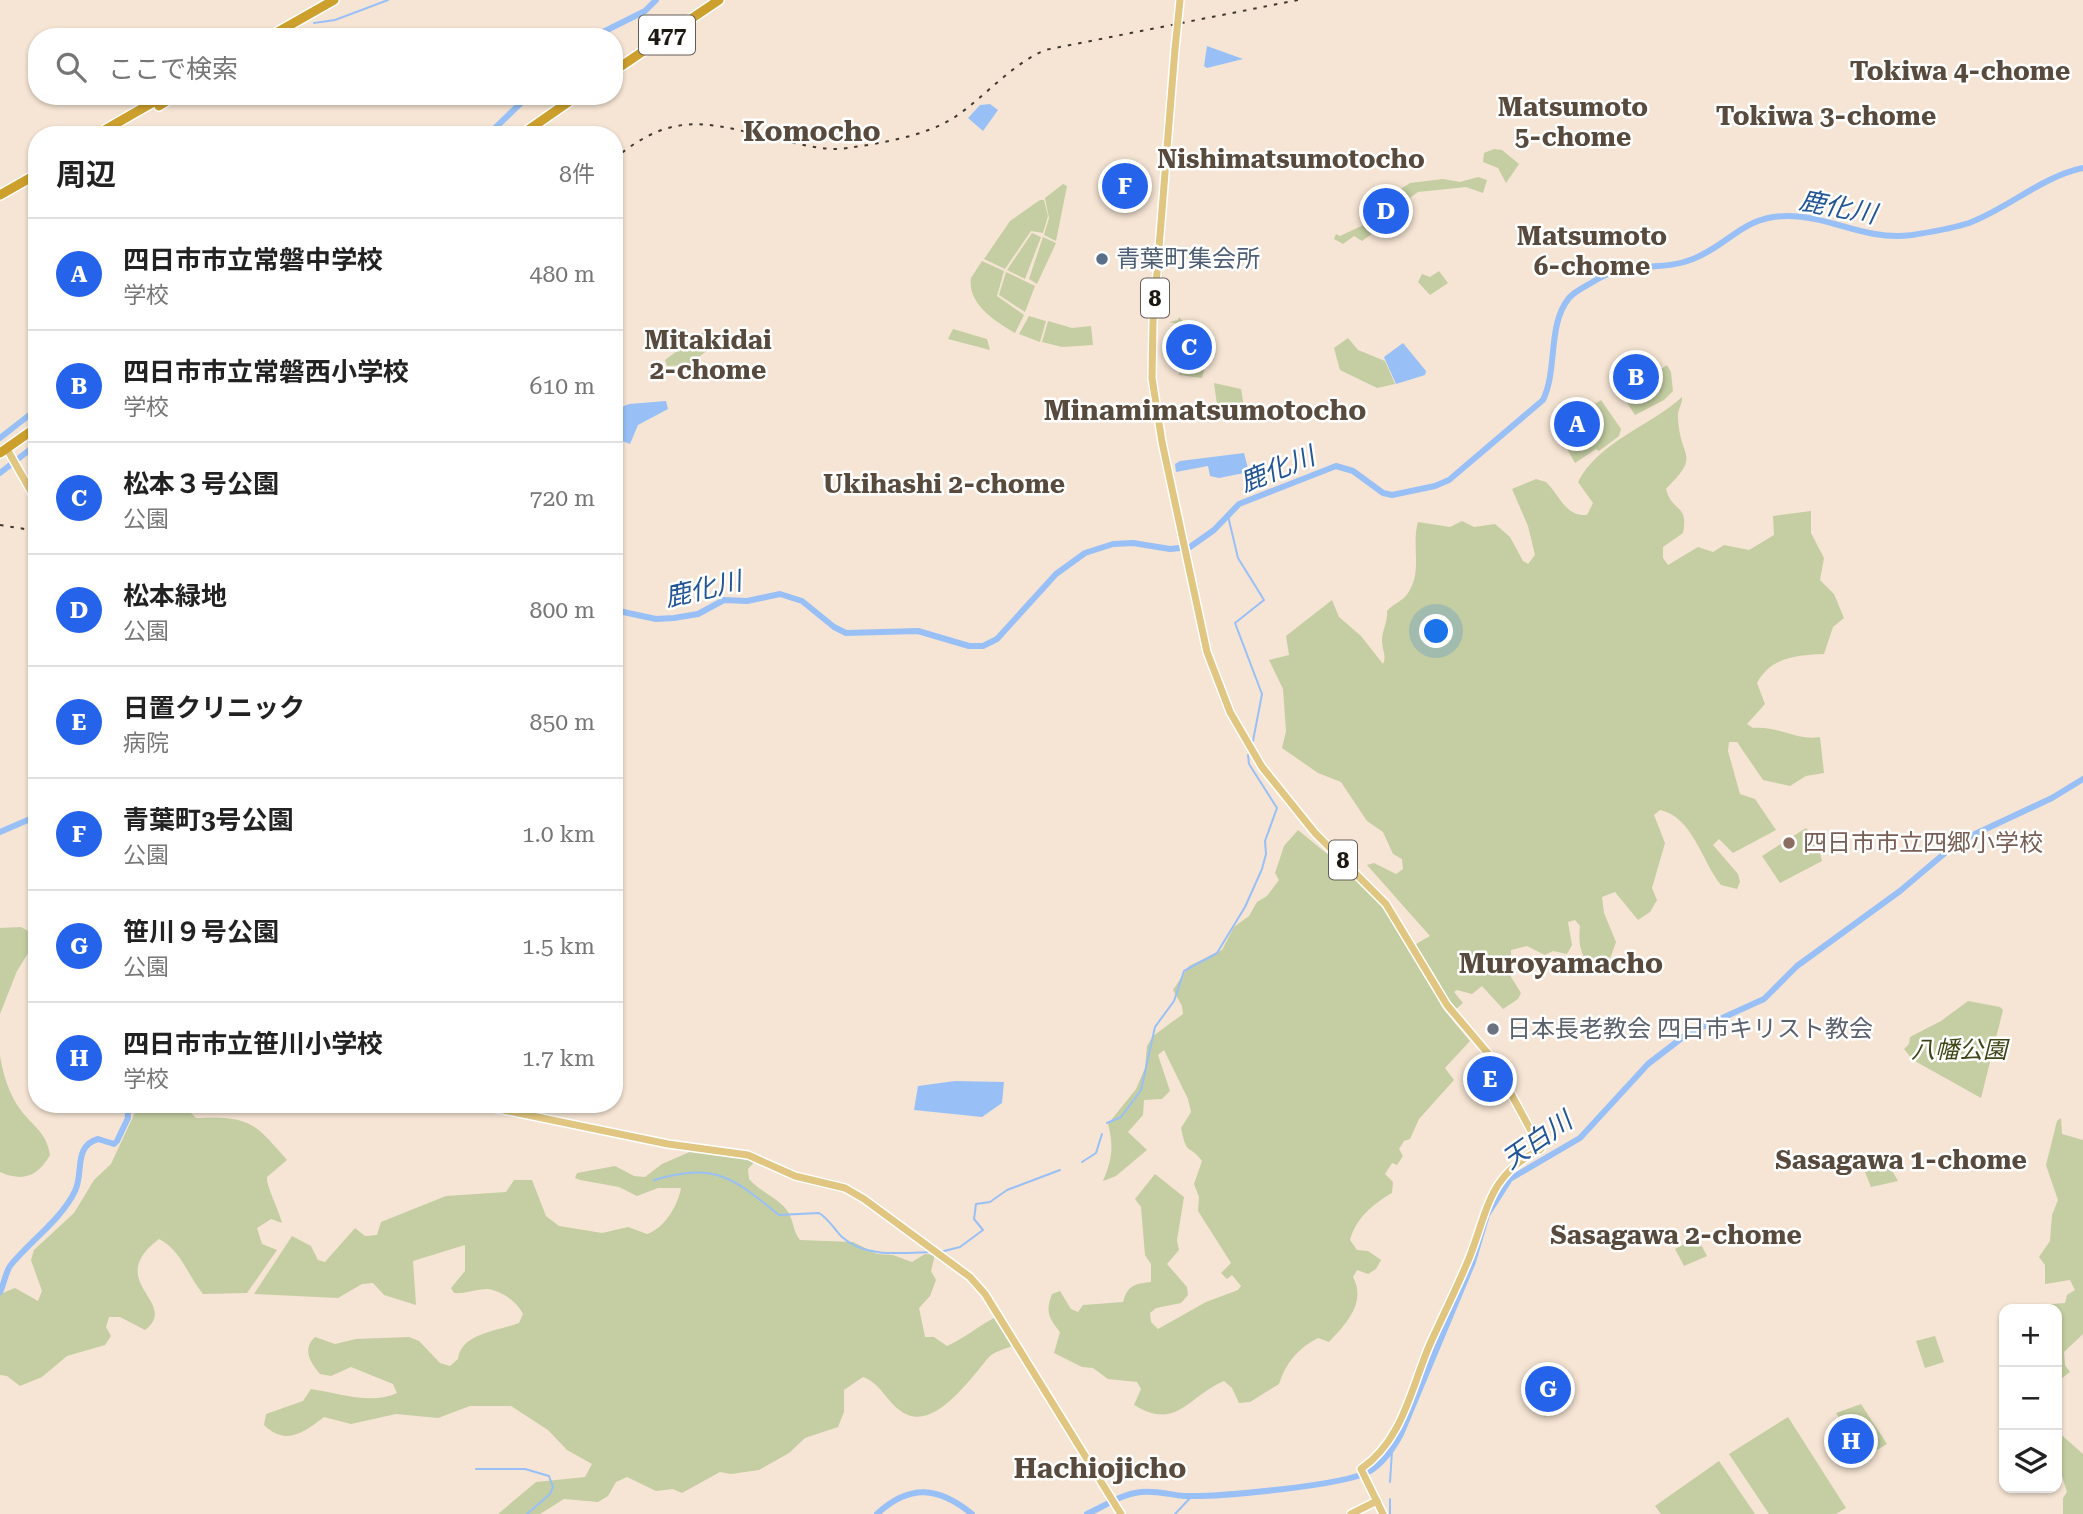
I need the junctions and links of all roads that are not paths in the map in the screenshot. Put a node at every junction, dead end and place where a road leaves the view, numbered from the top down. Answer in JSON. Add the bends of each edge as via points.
{"nodes":[{"id":1,"x":334,"y":0,"type":"edge"},
{"id":2,"x":345,"y":0,"type":"edge"},
{"id":3,"x":719,"y":0,"type":"edge"},
{"id":4,"x":1180,"y":0,"type":"edge"},
{"id":5,"x":285,"y":28,"type":"edge"},
{"id":6,"x":296,"y":28,"type":"edge"},
{"id":7,"x":623,"y":65,"type":"edge"},
{"id":8,"x":148,"y":105,"type":"edge"},
{"id":9,"x":159,"y":105,"type":"edge"},
{"id":10,"x":564,"y":105,"type":"edge"},
{"id":11,"x":112,"y":126,"type":"edge"},
{"id":12,"x":123,"y":126,"type":"edge"},
{"id":13,"x":534,"y":126,"type":"edge"},
{"id":14,"x":28,"y":173,"type":"edge"},
{"id":15,"x":28,"y":179,"type":"edge"},
{"id":16,"x":0,"y":189,"type":"edge"},
{"id":17,"x":0,"y":195,"type":"edge"},
{"id":18,"x":28,"y":435,"type":"edge"},
{"id":19,"x":6,"y":453,"type":"edge"},
{"id":20,"x":28,"y":486,"type":"edge"},
{"id":21,"x":518,"y":1113,"type":"edge"},
{"id":22,"x":1377,"y":1501,"type":"junction"},
{"id":23,"x":1121,"y":1514,"type":"edge"},
{"id":24,"x":1351,"y":1514,"type":"edge"},
{"id":25,"x":1382,"y":1514,"type":"edge"}],
"edges":[{"from":1,"to":5,"type":"highway"},
{"from":2,"to":6,"type":"highway"},
{"from":3,"to":7,"type":"highway","number":"477"},
{"from":4,"to":22,"type":"main road","number":"8","bridge":true,"via":[[1151,345],[1154,400],[1207,652],[1230,712],[1248,743],[1293,809],[1386,904],[1447,1005],[1491,1057],[1542,1149],[1515,1164],[1490,1198],[1396,1430],[1363,1473]]},
{"from":8,"to":11,"type":"highway"},
{"from":9,"to":12,"type":"highway"},
{"from":10,"to":13,"type":"highway"},
{"from":14,"to":16,"type":"highway"},
{"from":15,"to":17,"type":"highway"},
{"from":18,"to":19,"type":"highway"},
{"from":19,"to":20,"type":"main road"},
{"from":21,"to":23,"type":"main road","via":[[668,1144],[748,1155],[794,1176],[853,1192],[967,1273],[985,1294]]},
{"from":22,"to":24,"type":"main road"},
{"from":22,"to":25,"type":"main road","number":"8"}]}
